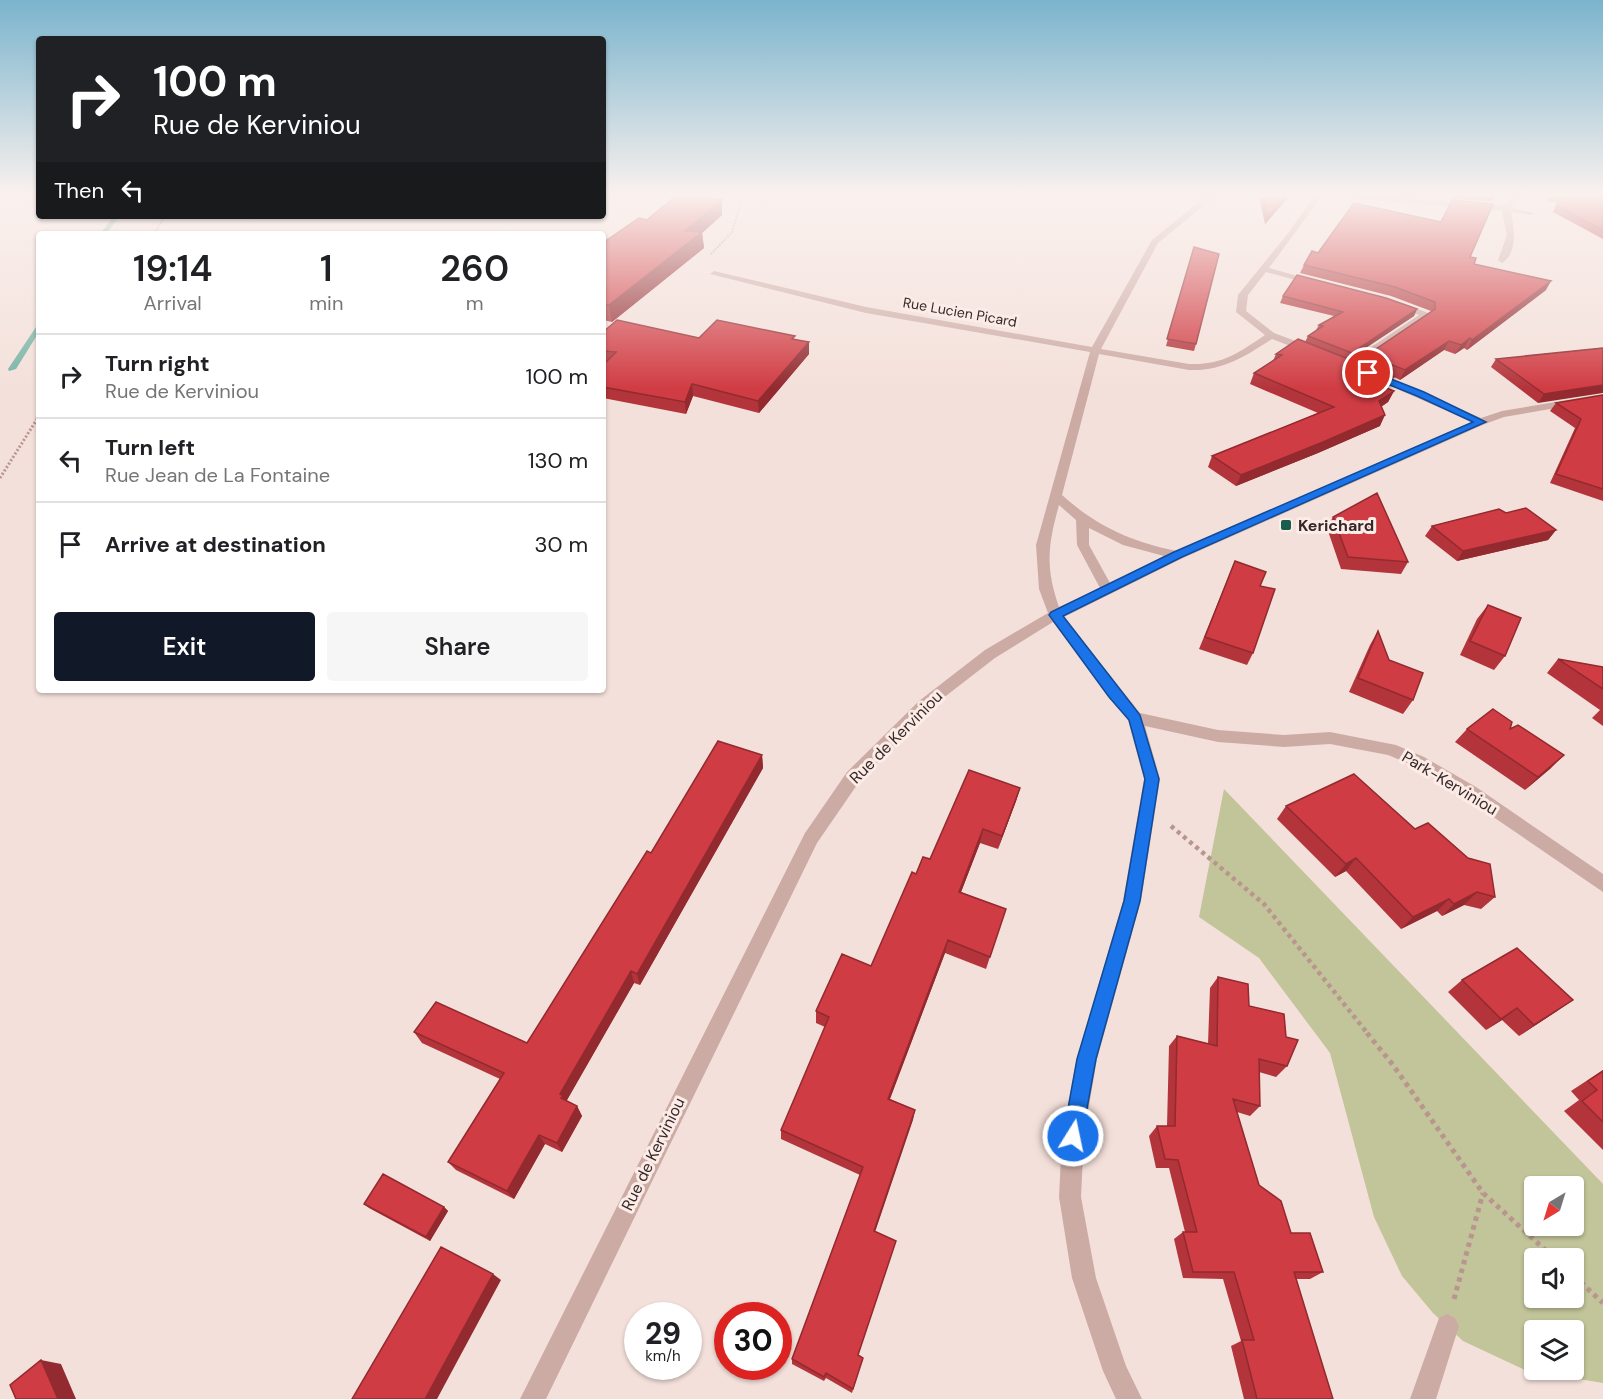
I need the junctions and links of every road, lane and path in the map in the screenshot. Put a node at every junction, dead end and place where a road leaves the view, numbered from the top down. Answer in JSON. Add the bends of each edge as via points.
{"nodes":[{"id":1,"x":708,"y":258,"type":"edge"},
{"id":2,"x":1146,"y":258,"type":"edge"},
{"id":3,"x":1272,"y":258,"type":"edge"},
{"id":4,"x":1263,"y":269,"type":"junction"},
{"id":5,"x":714,"y":274,"type":"joint"},
{"id":6,"x":1319,"y":283,"type":"edge"},
{"id":7,"x":1387,"y":300,"type":"edge"},
{"id":8,"x":1272,"y":335,"type":"junction"},
{"id":9,"x":1095,"y":351,"type":"junction"},
{"id":10,"x":1324,"y":356,"type":"edge"},
{"id":11,"x":1603,"y":397,"type":"edge"},
{"id":12,"x":36,"y":421,"type":"edge"},
{"id":13,"x":1481,"y":422,"type":"junction"},
{"id":14,"x":0,"y":478,"type":"edge"},
{"id":15,"x":1056,"y":497,"type":"junction"},
{"id":16,"x":1082,"y":520,"type":"junction"},
{"id":17,"x":1178,"y":555,"type":"junction"},
{"id":18,"x":1107,"y":589,"type":"junction"},
{"id":19,"x":1055,"y":615,"type":"junction"},
{"id":20,"x":1135,"y":718,"type":"junction"},
{"id":21,"x":1148,"y":806,"type":"junction"},
{"id":22,"x":1603,"y":884,"type":"edge"},
{"id":23,"x":1483,"y":1193,"type":"junction"},
{"id":24,"x":1543,"y":1248,"type":"edge"},
{"id":25,"x":1584,"y":1285,"type":"edge"},
{"id":26,"x":1603,"y":1303,"type":"edge"},
{"id":27,"x":1447,"y":1326,"type":"joint"},
{"id":28,"x":533,"y":1399,"type":"edge"},
{"id":29,"x":1129,"y":1399,"type":"edge"},
{"id":30,"x":1423,"y":1399,"type":"edge"}],
"edges":[{"from":1,"to":5,"type":"path","via":[[700,267]]},
{"from":2,"to":9,"type":"street"},
{"from":3,"to":4,"type":"street"},
{"from":4,"to":6,"type":"street"},
{"from":4,"to":8,"type":"street","via":[[1243,295],[1241,312]]},
{"from":5,"to":9,"type":"street","name":"Rue Lucien Picard","via":[[866,310]]},
{"from":7,"to":13,"type":"street","via":[[1426,314],[1346,364]]},
{"from":8,"to":9,"type":"street","name":"Rue Lucien Picard","via":[[1225,365],[1211,368]]},
{"from":8,"to":10,"type":"street"},
{"from":9,"to":15,"type":"street"},
{"from":11,"to":13,"type":"street","name":"Rue de Kerviniou","via":[[1502,414]]},
{"from":12,"to":14,"type":"path"},
{"from":13,"to":17,"type":"street","name":"Rue de Kerviniou"},
{"from":15,"to":16,"type":"street"},
{"from":15,"to":19,"type":"street","via":[[1042,545],[1046,589]]},
{"from":16,"to":17,"type":"street","via":[[1125,542]]},
{"from":16,"to":18,"type":"street","via":[[1083,545]]},
{"from":17,"to":18,"type":"street","name":"Rue de Kerviniou"},
{"from":18,"to":19,"type":"street","name":"Rue de Kerviniou"},
{"from":19,"to":20,"type":"street"},
{"from":19,"to":28,"type":"street","name":"Rue de Kerviniou","via":[[990,654],[924,705],[853,777],[822,822],[792,872]]},
{"from":20,"to":21,"type":"street","via":[[1152,779]]},
{"from":20,"to":22,"type":"street","name":"Park-Kerviniou","via":[[1218,736],[1284,741],[1330,738],[1390,749],[1470,792]]},
{"from":21,"to":23,"type":"path","via":[[1264,904],[1393,1065]]},
{"from":21,"to":29,"type":"street","via":[[1132,901],[1087,1059],[1073,1136],[1070,1197],[1084,1278],[1114,1371]]},
{"from":23,"to":24,"type":"path"},
{"from":23,"to":27,"type":"path"},
{"from":25,"to":26,"type":"path"},
{"from":27,"to":30,"type":"street"}]}
